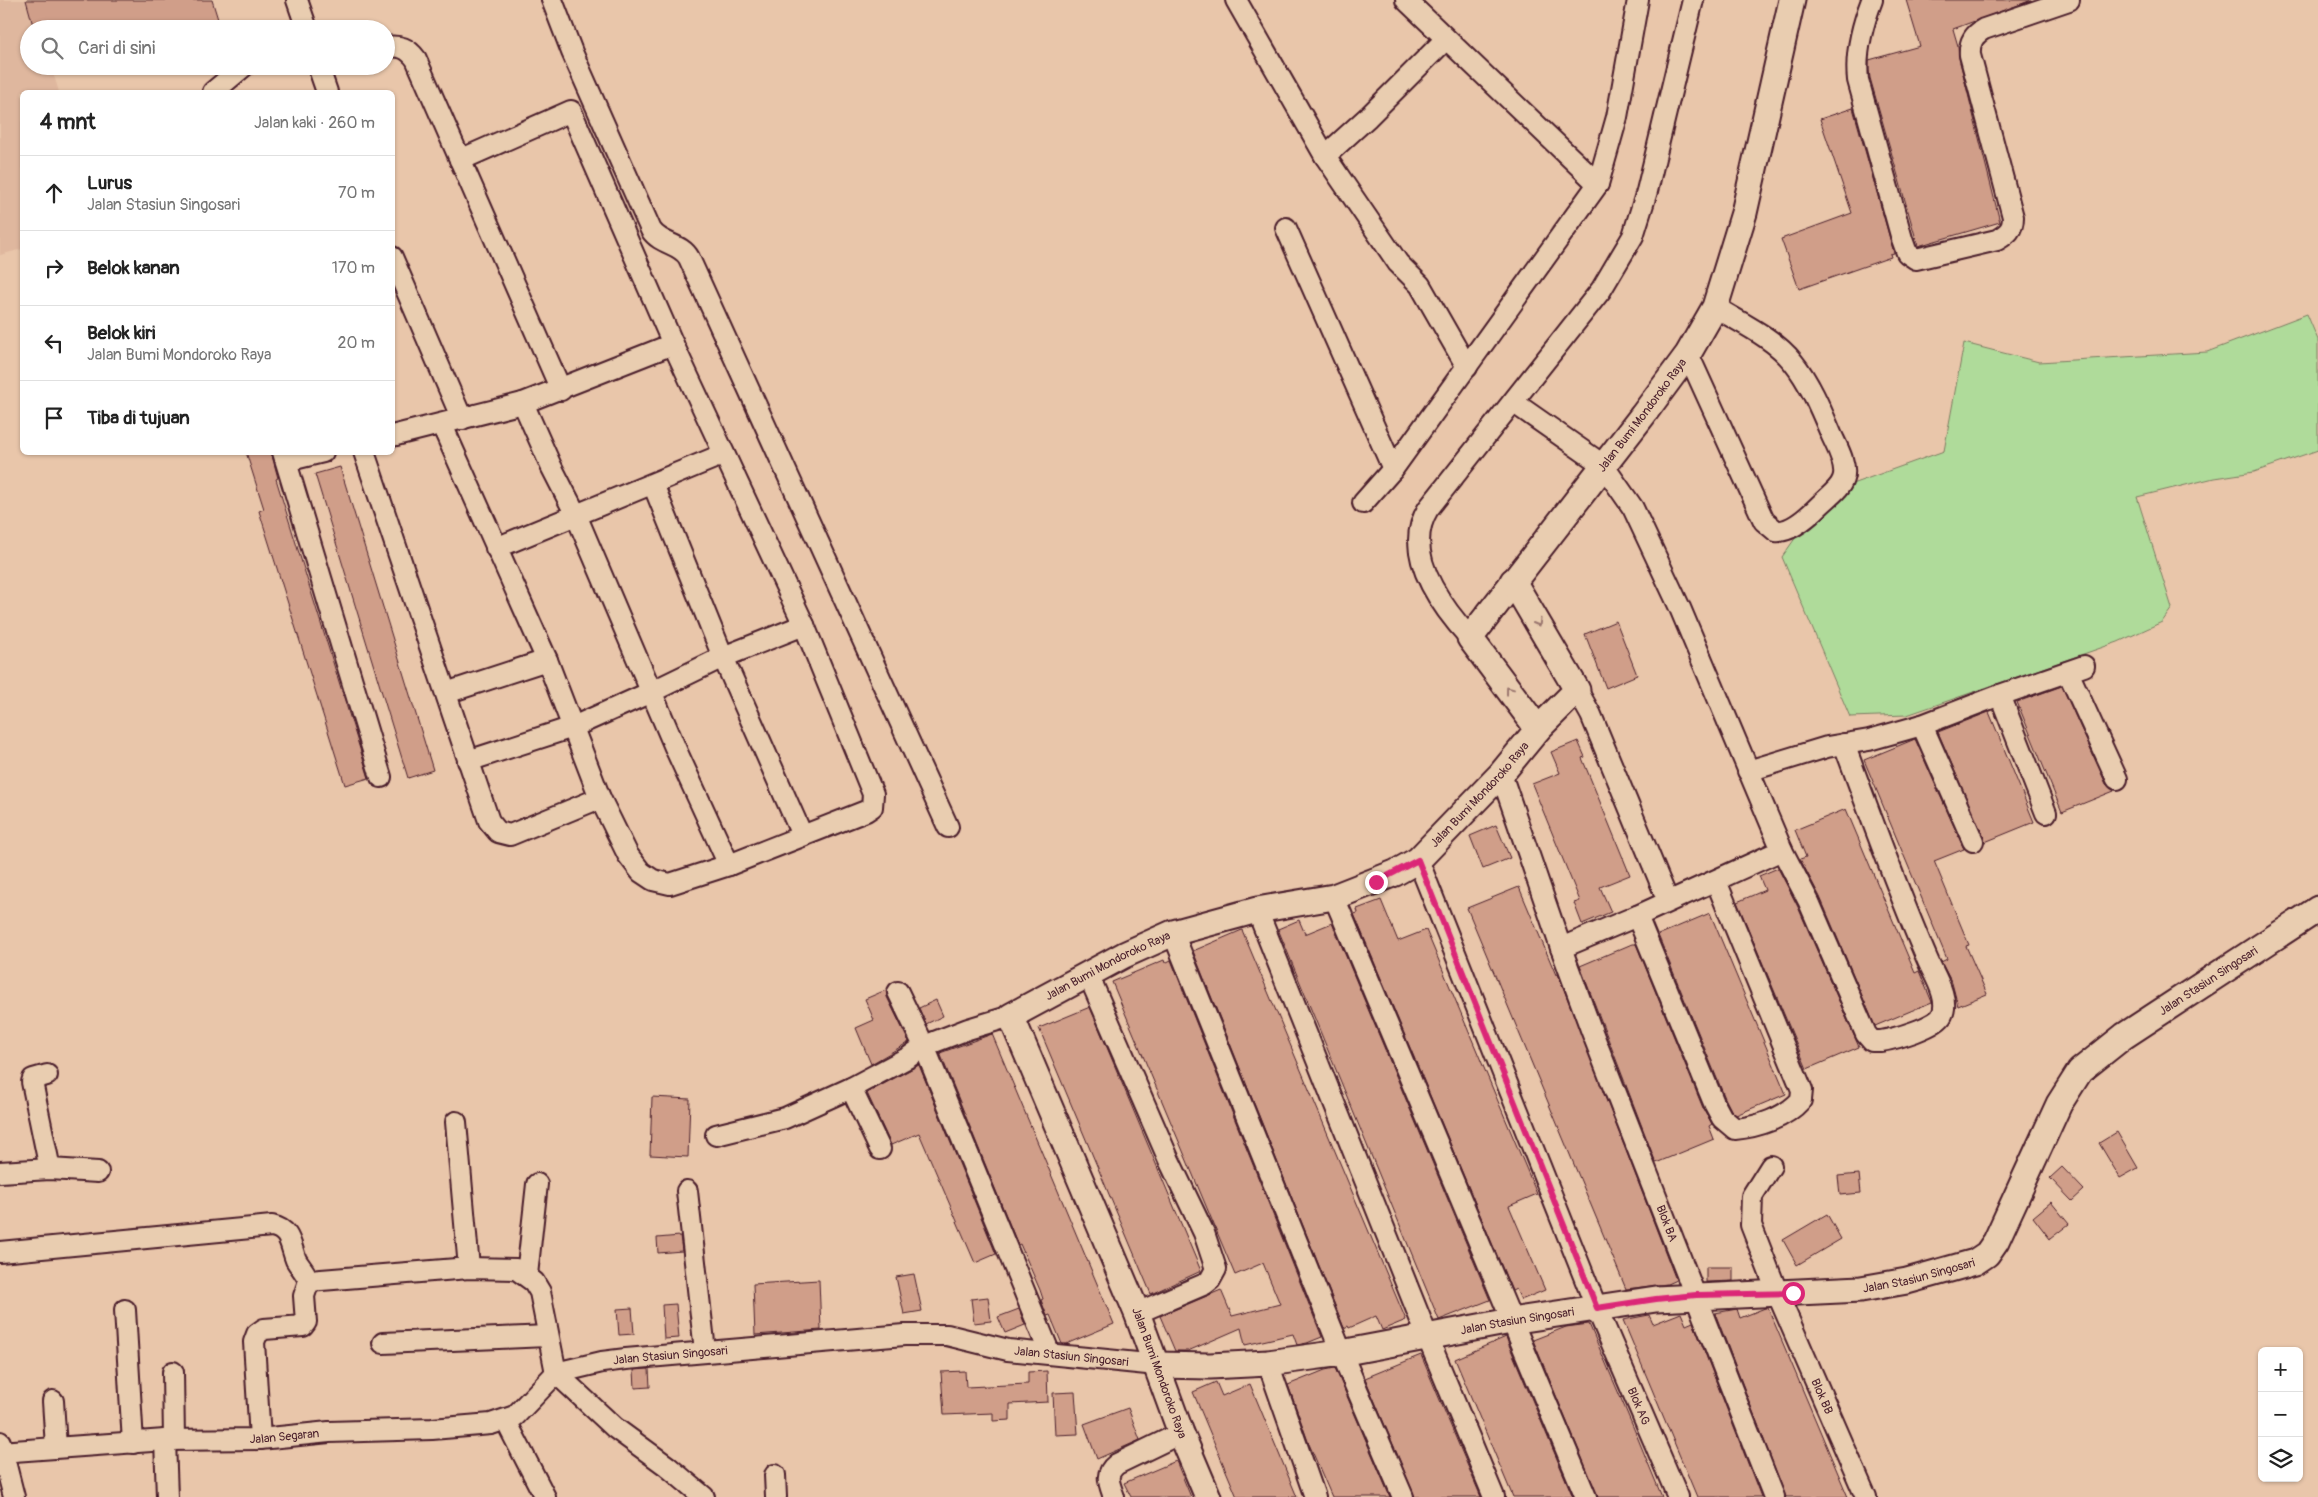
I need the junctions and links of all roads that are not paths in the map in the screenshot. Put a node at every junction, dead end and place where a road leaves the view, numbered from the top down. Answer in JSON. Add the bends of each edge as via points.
{"nodes":[{"id":1,"x":297,"y":0,"type":"edge"},
{"id":2,"x":552,"y":0,"type":"edge"},
{"id":3,"x":1236,"y":0,"type":"edge"},
{"id":4,"x":1406,"y":0,"type":"edge"},
{"id":5,"x":1638,"y":0,"type":"edge"},
{"id":6,"x":1693,"y":0,"type":"edge"},
{"id":7,"x":1792,"y":0,"type":"edge"},
{"id":8,"x":1872,"y":0,"type":"edge"},
{"id":9,"x":2069,"y":0,"type":"edge"},
{"id":10,"x":303,"y":20,"type":"edge"},
{"id":11,"x":1446,"y":40,"type":"junction"},
{"id":12,"x":395,"y":46,"type":"edge"},
{"id":13,"x":233,"y":75,"type":"edge"},
{"id":14,"x":324,"y":75,"type":"edge"},
{"id":15,"x":215,"y":90,"type":"edge"},
{"id":16,"x":327,"y":90,"type":"edge"},
{"id":17,"x":595,"y":101,"type":"junction"},
{"id":18,"x":571,"y":111,"type":"junction"},
{"id":19,"x":1325,"y":156,"type":"junction"},
{"id":20,"x":460,"y":160,"type":"junction"},
{"id":21,"x":1598,"y":184,"type":"junction"},
{"id":22,"x":1286,"y":228,"type":"dead end"},
{"id":23,"x":395,"y":264,"type":"edge"},
{"id":24,"x":1715,"y":308,"type":"junction"},
{"id":25,"x":673,"y":344,"type":"junction"},
{"id":26,"x":1688,"y":354,"type":"junction"},
{"id":27,"x":1467,"y":367,"type":"junction"},
{"id":28,"x":561,"y":390,"type":"junction"},
{"id":29,"x":1513,"y":402,"type":"junction"},
{"id":30,"x":523,"y":403,"type":"junction"},
{"id":31,"x":462,"y":419,"type":"junction"},
{"id":32,"x":442,"y":425,"type":"junction"},
{"id":33,"x":395,"y":435,"type":"edge"},
{"id":34,"x":724,"y":454,"type":"junction"},
{"id":35,"x":300,"y":455,"type":"edge"},
{"id":36,"x":365,"y":455,"type":"edge"},
{"id":37,"x":285,"y":457,"type":"edge"},
{"id":38,"x":1603,"y":465,"type":"junction"},
{"id":39,"x":1393,"y":469,"type":"junction"},
{"id":40,"x":653,"y":484,"type":"junction"},
{"id":41,"x":1363,"y":503,"type":"dead end"},
{"id":42,"x":576,"y":515,"type":"junction"},
{"id":43,"x":496,"y":548,"type":"junction"},
{"id":44,"x":1513,"y":581,"type":"junction"},
{"id":45,"x":804,"y":625,"type":"junction"},
{"id":46,"x":1470,"y":638,"type":"junction"},
{"id":47,"x":723,"y":657,"type":"junction"},
{"id":48,"x":547,"y":660,"type":"junction"},
{"id":49,"x":1577,"y":690,"type":"junction"},
{"id":50,"x":651,"y":692,"type":"junction"},
{"id":51,"x":446,"y":693,"type":"junction"},
{"id":52,"x":2000,"y":695,"type":"junction"},
{"id":53,"x":1922,"y":725,"type":"junction"},
{"id":54,"x":573,"y":727,"type":"junction"},
{"id":55,"x":1538,"y":729,"type":"junction"},
{"id":56,"x":1844,"y":744,"type":"junction"},
{"id":57,"x":468,"y":761,"type":"junction"},
{"id":58,"x":1748,"y":771,"type":"junction"},
{"id":59,"x":1502,"y":774,"type":"junction"},
{"id":60,"x":381,"y":777,"type":"dead end"},
{"id":61,"x":2117,"y":779,"type":"dead end"},
{"id":62,"x":600,"y":798,"type":"junction"},
{"id":63,"x":2046,"y":813,"type":"dead end"},
{"id":64,"x":948,"y":827,"type":"dead end"},
{"id":65,"x":802,"y":835,"type":"junction"},
{"id":66,"x":1973,"y":840,"type":"dead end"},
{"id":67,"x":1782,"y":850,"type":"junction"},
{"id":68,"x":1418,"y":860,"type":"junction"},
{"id":69,"x":729,"y":865,"type":"junction"},
{"id":70,"x":1716,"y":881,"type":"junction"},
{"id":71,"x":1334,"y":896,"type":"junction"},
{"id":72,"x":1668,"y":901,"type":"junction"},
{"id":73,"x":2318,"y":909,"type":"edge"},
{"id":74,"x":1257,"y":910,"type":"junction"},
{"id":75,"x":1637,"y":916,"type":"junction"},
{"id":76,"x":1173,"y":933,"type":"junction"},
{"id":77,"x":1561,"y":948,"type":"junction"},
{"id":78,"x":1088,"y":974,"type":"junction"},
{"id":79,"x":898,"y":992,"type":"dead end"},
{"id":80,"x":1011,"y":1016,"type":"junction"},
{"id":81,"x":924,"y":1046,"type":"junction"},
{"id":82,"x":47,"y":1075,"type":"dead end"},
{"id":83,"x":851,"y":1088,"type":"junction"},
{"id":84,"x":456,"y":1122,"type":"dead end"},
{"id":85,"x":716,"y":1135,"type":"dead end"},
{"id":86,"x":880,"y":1149,"type":"dead end"},
{"id":87,"x":1771,"y":1166,"type":"dead end"},
{"id":88,"x":50,"y":1169,"type":"junction"},
{"id":89,"x":0,"y":1172,"type":"edge"},
{"id":90,"x":98,"y":1172,"type":"dead end"},
{"id":91,"x":537,"y":1184,"type":"dead end"},
{"id":92,"x":687,"y":1191,"type":"dead end"},
{"id":93,"x":0,"y":1252,"type":"edge"},
{"id":94,"x":469,"y":1268,"type":"junction"},
{"id":95,"x":527,"y":1276,"type":"junction"},
{"id":96,"x":309,"y":1281,"type":"junction"},
{"id":97,"x":1778,"y":1294,"type":"junction"},
{"id":98,"x":1696,"y":1295,"type":"junction"},
{"id":99,"x":124,"y":1310,"type":"dead end"},
{"id":100,"x":1598,"y":1312,"type":"junction"},
{"id":101,"x":1137,"y":1313,"type":"junction"},
{"id":102,"x":1510,"y":1321,"type":"junction"},
{"id":103,"x":547,"y":1336,"type":"junction"},
{"id":104,"x":1428,"y":1336,"type":"junction"},
{"id":105,"x":383,"y":1343,"type":"dead end"},
{"id":106,"x":705,"y":1351,"type":"junction"},
{"id":107,"x":1341,"y":1353,"type":"junction"},
{"id":108,"x":1050,"y":1354,"type":"junction"},
{"id":109,"x":1268,"y":1363,"type":"junction"},
{"id":110,"x":1157,"y":1365,"type":"junction"},
{"id":111,"x":173,"y":1372,"type":"dead end"},
{"id":112,"x":556,"y":1373,"type":"junction"},
{"id":113,"x":53,"y":1401,"type":"dead end"},
{"id":114,"x":506,"y":1421,"type":"junction"},
{"id":115,"x":1181,"y":1433,"type":"junction"},
{"id":116,"x":260,"y":1439,"type":"junction"},
{"id":117,"x":170,"y":1440,"type":"junction"},
{"id":118,"x":134,"y":1443,"type":"junction"},
{"id":119,"x":56,"y":1447,"type":"junction"},
{"id":120,"x":1,"y":1449,"type":"edge"},
{"id":121,"x":775,"y":1475,"type":"dead end"},
{"id":122,"x":14,"y":1497,"type":"edge"},
{"id":123,"x":167,"y":1497,"type":"edge"},
{"id":124,"x":545,"y":1497,"type":"edge"},
{"id":125,"x":704,"y":1497,"type":"edge"},
{"id":126,"x":776,"y":1497,"type":"edge"},
{"id":127,"x":1114,"y":1497,"type":"edge"},
{"id":128,"x":1208,"y":1497,"type":"edge"},
{"id":129,"x":1315,"y":1497,"type":"edge"},
{"id":130,"x":1403,"y":1497,"type":"edge"},
{"id":131,"x":1494,"y":1497,"type":"edge"},
{"id":132,"x":1586,"y":1497,"type":"edge"},
{"id":133,"x":1678,"y":1497,"type":"edge"},
{"id":134,"x":1774,"y":1497,"type":"edge"},
{"id":135,"x":1866,"y":1497,"type":"edge"}],
"edges":[{"from":1,"to":10,"type":"street"},
{"from":2,"to":17,"type":"street"},
{"from":3,"to":19,"type":"street"},
{"from":4,"to":11,"type":"street"},
{"from":5,"to":21,"type":"street","via":[[1617,117]]},
{"from":6,"to":29,"type":"street","via":[[1633,236],[1601,290]]},
{"from":7,"to":24,"type":"street","name":"Jalan Bumi Mondoroko Raya","via":[[1744,213]]},
{"from":8,"to":9,"type":"street","via":[[1858,50],[1858,80],[1902,240],[1907,253],[1916,259],[1997,240],[2013,225],[1970,45],[1984,29]]},
{"from":11,"to":19,"type":"street"},
{"from":11,"to":21,"type":"street"},
{"from":12,"to":20,"type":"street","via":[[404,48],[416,59]]},
{"from":13,"to":15,"type":"street"},
{"from":14,"to":16,"type":"street"},
{"from":17,"to":18,"type":"street"},
{"from":17,"to":64,"type":"street","via":[[651,230],[659,239],[681,248],[689,258]]},
{"from":18,"to":20,"type":"street"},
{"from":18,"to":25,"type":"street"},
{"from":19,"to":27,"type":"street","via":[[1398,263],[1420,285]]},
{"from":20,"to":28,"type":"street"},
{"from":21,"to":27,"type":"street"},
{"from":22,"to":39,"type":"street"},
{"from":23,"to":31,"type":"street"},
{"from":24,"to":26,"type":"street","name":"Jalan Bumi Mondoroko Raya"},
{"from":24,"to":26,"type":"street","via":[[1775,344],[1805,379],[1838,448],[1844,472],[1842,483],[1813,512],[1784,531],[1776,531],[1764,521]]},
{"from":25,"to":28,"type":"street"},
{"from":25,"to":34,"type":"street"},
{"from":26,"to":38,"type":"street","name":"Jalan Bumi Mondoroko Raya"},
{"from":27,"to":39,"type":"street"},
{"from":28,"to":30,"type":"street"},
{"from":29,"to":38,"type":"street"},
{"from":29,"to":46,"type":"street","via":[[1428,509],[1420,525],[1423,565],[1431,584],[1443,605]]},
{"from":30,"to":31,"type":"street"},
{"from":30,"to":42,"type":"street","via":[[550,466]]},
{"from":31,"to":32,"type":"street"},
{"from":32,"to":33,"type":"street"},
{"from":32,"to":43,"type":"street"},
{"from":34,"to":40,"type":"street"},
{"from":34,"to":45,"type":"street"},
{"from":35,"to":37,"type":"street"},
{"from":36,"to":51,"type":"street"},
{"from":37,"to":60,"type":"street"},
{"from":38,"to":44,"type":"street","name":"Jalan Bumi Mondoroko Raya"},
{"from":38,"to":58,"type":"street","via":[[1633,508],[1656,556]]},
{"from":39,"to":41,"type":"street"},
{"from":40,"to":42,"type":"street"},
{"from":40,"to":47,"type":"street"},
{"from":42,"to":43,"type":"street"},
{"from":42,"to":50,"type":"street"},
{"from":43,"to":48,"type":"street"},
{"from":44,"to":46,"type":"street","name":"Jalan Bumi Mondoroko Raya"},
{"from":44,"to":49,"type":"street","one_way":true},
{"from":45,"to":47,"type":"street"},
{"from":45,"to":65,"type":"street","via":[[874,798],[872,807],[866,811]]},
{"from":55,"to":46,"type":"street","one_way":true},
{"from":47,"to":50,"type":"street"},
{"from":47,"to":65,"type":"street"},
{"from":48,"to":51,"type":"street"},
{"from":48,"to":54,"type":"street"},
{"from":49,"to":55,"type":"street","name":"Jalan Bumi Mondoroko Raya"},
{"from":49,"to":72,"type":"street","via":[[1591,714]]},
{"from":50,"to":54,"type":"street"},
{"from":50,"to":69,"type":"street"},
{"from":51,"to":57,"type":"street"},
{"from":52,"to":53,"type":"street"},
{"from":52,"to":61,"type":"street","via":[[2076,669]]},
{"from":52,"to":63,"type":"street"},
{"from":53,"to":56,"type":"street"},
{"from":53,"to":66,"type":"street"},
{"from":54,"to":57,"type":"street"},
{"from":54,"to":62,"type":"street"},
{"from":55,"to":59,"type":"street","name":"Jalan Bumi Mondoroko Raya"},
{"from":56,"to":58,"type":"street"},
{"from":56,"to":67,"type":"street","via":[[1907,914],[1943,998],[1944,1010],[1940,1019],[1888,1040],[1875,1042],[1869,1038],[1809,902]]},
{"from":57,"to":62,"type":"street","via":[[489,822],[498,832],[510,835]]},
{"from":58,"to":67,"type":"street"},
{"from":59,"to":68,"type":"street","name":"Jalan Bumi Mondoroko Raya"},
{"from":59,"to":77,"type":"street","name":"Blok BA"},
{"from":62,"to":69,"type":"street","via":[[628,856],[641,872],[653,880],[670,884]]},
{"from":65,"to":69,"type":"street"},
{"from":67,"to":70,"type":"street"},
{"from":68,"to":71,"type":"street","name":"Jalan Bumi Mondoroko Raya","via":[[1376,882]]},
{"from":68,"to":100,"type":"street","name":"Blok AG"},
{"from":70,"to":72,"type":"street"},
{"from":70,"to":75,"type":"street","via":[[1802,1090],[1801,1100],[1791,1110],[1752,1128],[1735,1130],[1722,1118]]},
{"from":71,"to":74,"type":"street","name":"Jalan Bumi Mondoroko Raya"},
{"from":71,"to":102,"type":"street"},
{"from":72,"to":75,"type":"street"},
{"from":73,"to":97,"type":"street","name":"Jalan Stasiun Singosari","via":[[2124,1036],[2080,1071],[2060,1104],[1996,1241],[1980,1259],[1898,1283],[1862,1289]]},
{"from":74,"to":76,"type":"street","name":"Jalan Bumi Mondoroko Raya"},
{"from":74,"to":104,"type":"street"},
{"from":75,"to":77,"type":"street"},
{"from":76,"to":78,"type":"street","name":"Jalan Bumi Mondoroko Raya"},
{"from":76,"to":107,"type":"street"},
{"from":77,"to":98,"type":"street","name":"Blok BA"},
{"from":78,"to":80,"type":"street","name":"Jalan Bumi Mondoroko Raya"},
{"from":78,"to":101,"type":"street","via":[[1204,1233],[1216,1269],[1205,1284]]},
{"from":79,"to":81,"type":"street"},
{"from":80,"to":81,"type":"street"},
{"from":80,"to":101,"type":"street","name":"Jalan Bumi Mondoroko Raya"},
{"from":81,"to":83,"type":"street"},
{"from":81,"to":108,"type":"street"},
{"from":82,"to":88,"type":"street","via":[[32,1082]]},
{"from":83,"to":85,"type":"street","via":[[785,1118]]},
{"from":83,"to":86,"type":"street"},
{"from":84,"to":94,"type":"street"},
{"from":87,"to":97,"type":"street","name":"Blok BB","via":[[1752,1196],[1750,1215],[1760,1252]]},
{"from":88,"to":89,"type":"street"},
{"from":88,"to":90,"type":"street"},
{"from":91,"to":95,"type":"street"},
{"from":92,"to":106,"type":"street"},
{"from":93,"to":96,"type":"street","via":[[272,1226],[287,1234],[295,1257]]},
{"from":94,"to":95,"type":"street","via":[[516,1269]]},
{"from":94,"to":96,"type":"street"},
{"from":95,"to":103,"type":"street","via":[[540,1292]]},
{"from":96,"to":116,"type":"street","via":[[304,1296],[305,1325],[264,1330],[257,1334],[254,1342]]},
{"from":97,"to":98,"type":"street","name":"Jalan Stasiun Singosari"},
{"from":97,"to":135,"type":"street","name":"Blok BB"},
{"from":98,"to":100,"type":"street","name":"Jalan Stasiun Singosari","via":[[1656,1299]]},
{"from":98,"to":134,"type":"street","name":"Blok BA"},
{"from":99,"to":118,"type":"street"},
{"from":100,"to":102,"type":"street","name":"Jalan Stasiun Singosari"},
{"from":100,"to":133,"type":"street","name":"Blok AG"},
{"from":101,"to":110,"type":"street","name":"Jalan Bumi Mondoroko Raya"},
{"from":102,"to":104,"type":"street","name":"Jalan Stasiun Singosari"},
{"from":102,"to":132,"type":"street"},
{"from":103,"to":105,"type":"street"},
{"from":103,"to":112,"type":"street"},
{"from":104,"to":107,"type":"street","name":"Jalan Stasiun Singosari"},
{"from":104,"to":131,"type":"street"},
{"from":106,"to":108,"type":"street","name":"Jalan Stasiun Singosari","via":[[932,1335],[966,1338],[1008,1350]]},
{"from":106,"to":112,"type":"street","name":"Jalan Stasiun Singosari","via":[[602,1362]]},
{"from":107,"to":109,"type":"street","name":"Jalan Stasiun Singosari"},
{"from":107,"to":130,"type":"street"},
{"from":108,"to":110,"type":"street","name":"Jalan Stasiun Singosari"},
{"from":109,"to":110,"type":"street","name":"Jalan Stasiun Singosari"},
{"from":109,"to":129,"type":"street"},
{"from":110,"to":115,"type":"street","name":"Jalan Bumi Mondoroko Raya"},
{"from":111,"to":117,"type":"street"},
{"from":112,"to":114,"type":"street","name":"Jalan Segaran","via":[[521,1411]]},
{"from":112,"to":125,"type":"street","via":[[614,1428]]},
{"from":113,"to":119,"type":"street"},
{"from":114,"to":116,"type":"street","name":"Jalan Segaran","via":[[432,1429],[329,1432]]},
{"from":114,"to":124,"type":"street"},
{"from":115,"to":127,"type":"street","via":[[1110,1470],[1108,1478]]},
{"from":115,"to":128,"type":"street","name":"Jalan Bumi Mondoroko Raya"},
{"from":116,"to":117,"type":"street","name":"Jalan Segaran"},
{"from":117,"to":118,"type":"street","name":"Jalan Segaran"},
{"from":117,"to":123,"type":"street"},
{"from":118,"to":119,"type":"street","name":"Jalan Segaran"},
{"from":119,"to":120,"type":"street","name":"Jalan Segaran"},
{"from":120,"to":122,"type":"street"},
{"from":121,"to":126,"type":"street"}]}
